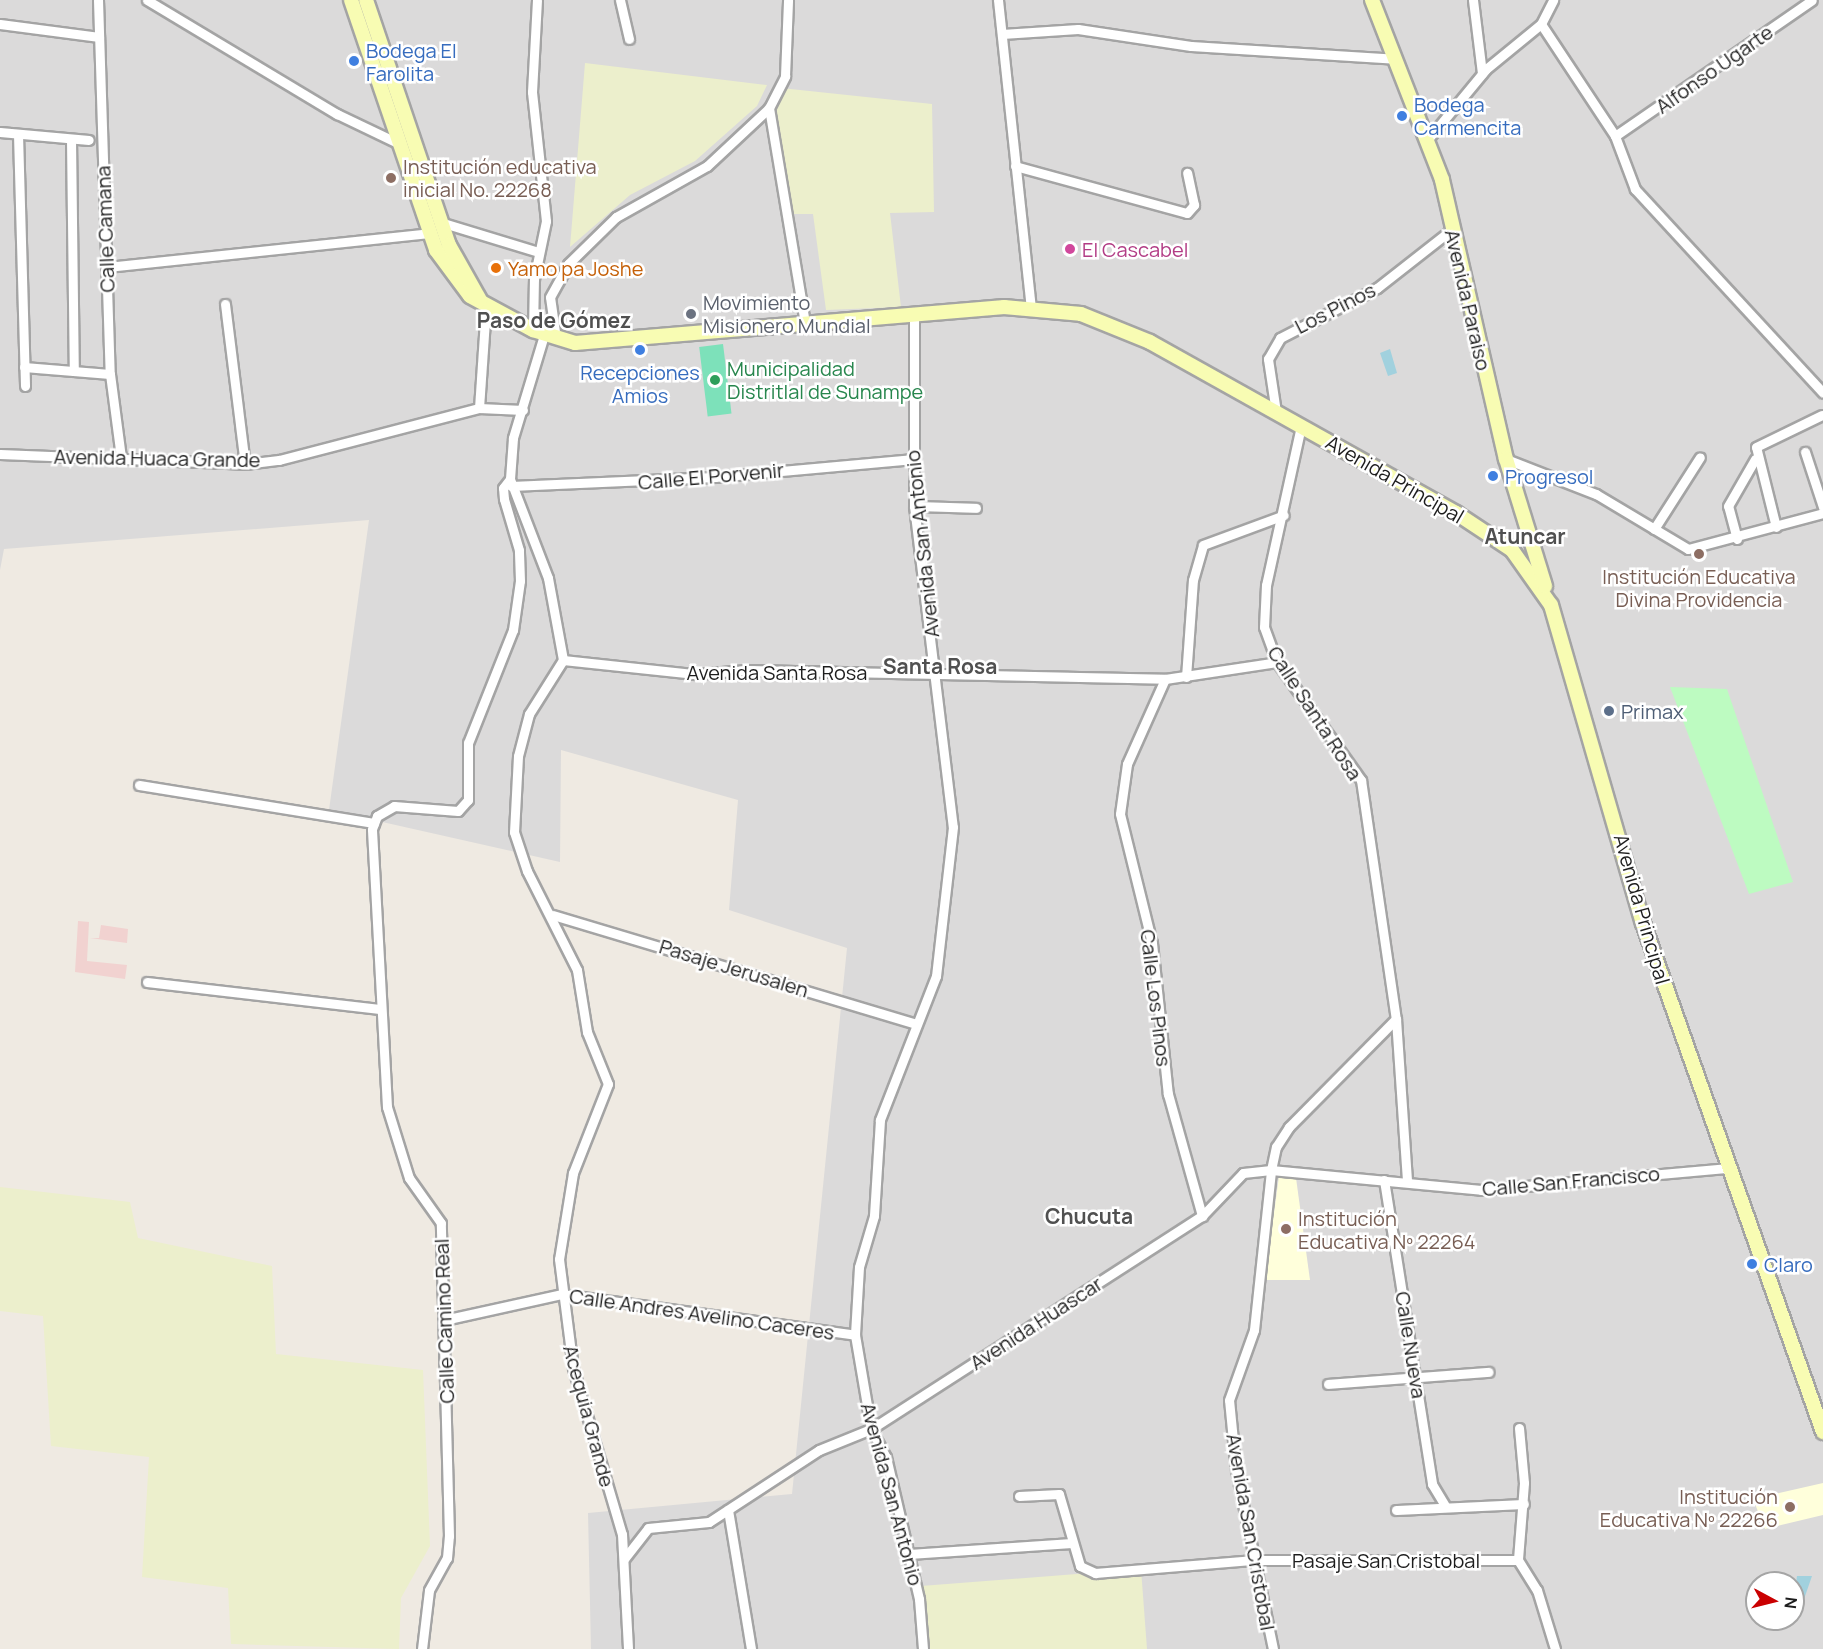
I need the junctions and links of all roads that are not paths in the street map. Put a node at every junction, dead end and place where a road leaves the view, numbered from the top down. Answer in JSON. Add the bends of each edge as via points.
{"nodes":[{"id":1,"x":98,"y":0,"type":"edge"},
{"id":2,"x":147,"y":0,"type":"edge"},
{"id":3,"x":351,"y":0,"type":"edge"},
{"id":4,"x":366,"y":0,"type":"edge"},
{"id":5,"x":537,"y":0,"type":"edge"},
{"id":6,"x":620,"y":0,"type":"edge"},
{"id":7,"x":788,"y":0,"type":"edge"},
{"id":8,"x":998,"y":0,"type":"edge"},
{"id":9,"x":1372,"y":0,"type":"edge"},
{"id":10,"x":1473,"y":0,"type":"edge"},
{"id":11,"x":1553,"y":0,"type":"edge"},
{"id":12,"x":1812,"y":0,"type":"edge"},
{"id":13,"x":0,"y":24,"type":"edge"},
{"id":14,"x":1540,"y":24,"type":"junction"},
{"id":15,"x":1002,"y":34,"type":"junction"},
{"id":16,"x":99,"y":37,"type":"junction"},
{"id":17,"x":629,"y":39,"type":"dead end"},
{"id":18,"x":1395,"y":59,"type":"junction"},
{"id":19,"x":1482,"y":73,"type":"junction"},
{"id":20,"x":769,"y":108,"type":"junction"},
{"id":21,"x":0,"y":132,"type":"edge"},
{"id":22,"x":18,"y":134,"type":"junction"},
{"id":23,"x":1615,"y":136,"type":"junction"},
{"id":24,"x":1429,"y":138,"type":"junction"},
{"id":25,"x":71,"y":139,"type":"junction"},
{"id":26,"x":88,"y":140,"type":"dead end"},
{"id":27,"x":400,"y":144,"type":"junction"},
{"id":28,"x":414,"y":146,"type":"junction"},
{"id":29,"x":1015,"y":166,"type":"junction"},
{"id":30,"x":1187,"y":173,"type":"dead end"},
{"id":31,"x":440,"y":222,"type":"junction"},
{"id":32,"x":1451,"y":230,"type":"junction"},
{"id":33,"x":429,"y":233,"type":"junction"},
{"id":34,"x":538,"y":252,"type":"junction"},
{"id":35,"x":107,"y":267,"type":"junction"},
{"id":36,"x":483,"y":302,"type":"junction"},
{"id":37,"x":225,"y":304,"type":"dead end"},
{"id":38,"x":1031,"y":307,"type":"junction"},
{"id":39,"x":914,"y":314,"type":"junction"},
{"id":40,"x":805,"y":324,"type":"junction"},
{"id":41,"x":544,"y":335,"type":"junction"},
{"id":42,"x":24,"y":367,"type":"junction"},
{"id":43,"x":74,"y":371,"type":"junction"},
{"id":44,"x":110,"y":374,"type":"junction"},
{"id":45,"x":25,"y":386,"type":"dead end"},
{"id":46,"x":1823,"y":393,"type":"edge"},
{"id":47,"x":479,"y":408,"type":"junction"},
{"id":48,"x":523,"y":410,"type":"junction"},
{"id":49,"x":1276,"y":412,"type":"junction"},
{"id":50,"x":1822,"y":414,"type":"edge"},
{"id":51,"x":1301,"y":426,"type":"junction"},
{"id":52,"x":1805,"y":452,"type":"dead end"},
{"id":53,"x":0,"y":454,"type":"edge"},
{"id":54,"x":1700,"y":457,"type":"dead end"},
{"id":55,"x":121,"y":458,"type":"junction"},
{"id":56,"x":911,"y":459,"type":"junction"},
{"id":57,"x":1506,"y":459,"type":"junction"},
{"id":58,"x":1755,"y":459,"type":"junction"},
{"id":59,"x":245,"y":464,"type":"junction"},
{"id":60,"x":510,"y":483,"type":"junction"},
{"id":61,"x":914,"y":506,"type":"junction"},
{"id":62,"x":1823,"y":507,"type":"edge"},
{"id":63,"x":976,"y":508,"type":"dead end"},
{"id":64,"x":1823,"y":513,"type":"edge"},
{"id":65,"x":1284,"y":516,"type":"junction"},
{"id":66,"x":1776,"y":527,"type":"junction"},
{"id":67,"x":1654,"y":530,"type":"junction"},
{"id":68,"x":1528,"y":533,"type":"junction"},
{"id":69,"x":1737,"y":539,"type":"junction"},
{"id":70,"x":1506,"y":545,"type":"junction"},
{"id":71,"x":1551,"y":605,"type":"junction"},
{"id":72,"x":563,"y":660,"type":"junction"},
{"id":73,"x":1277,"y":662,"type":"junction"},
{"id":74,"x":935,"y":673,"type":"junction"},
{"id":75,"x":1186,"y":676,"type":"junction"},
{"id":76,"x":1165,"y":678,"type":"junction"},
{"id":77,"x":139,"y":785,"type":"dead end"},
{"id":78,"x":374,"y":823,"type":"junction"},
{"id":79,"x":554,"y":915,"type":"junction"},
{"id":80,"x":147,"y":982,"type":"dead end"},
{"id":81,"x":379,"y":1009,"type":"junction"},
{"id":82,"x":1396,"y":1018,"type":"junction"},
{"id":83,"x":914,"y":1023,"type":"junction"},
{"id":84,"x":1726,"y":1168,"type":"junction"},
{"id":85,"x":1271,"y":1170,"type":"junction"},
{"id":86,"x":1384,"y":1180,"type":"junction"},
{"id":87,"x":1407,"y":1182,"type":"junction"},
{"id":88,"x":1202,"y":1216,"type":"junction"},
{"id":89,"x":561,"y":1294,"type":"junction"},
{"id":90,"x":444,"y":1320,"type":"junction"},
{"id":91,"x":855,"y":1335,"type":"junction"},
{"id":92,"x":1489,"y":1372,"type":"dead end"},
{"id":93,"x":1418,"y":1379,"type":"junction"},
{"id":94,"x":1328,"y":1384,"type":"dead end"},
{"id":95,"x":1519,"y":1428,"type":"dead end"},
{"id":96,"x":871,"y":1429,"type":"junction"},
{"id":97,"x":1823,"y":1432,"type":"edge"},
{"id":98,"x":1020,"y":1496,"type":"dead end"},
{"id":99,"x":1524,"y":1504,"type":"junction"},
{"id":100,"x":1445,"y":1506,"type":"junction"},
{"id":101,"x":728,"y":1510,"type":"junction"},
{"id":102,"x":1396,"y":1510,"type":"dead end"},
{"id":103,"x":1072,"y":1543,"type":"junction"},
{"id":104,"x":909,"y":1554,"type":"junction"},
{"id":105,"x":624,"y":1559,"type":"junction"},
{"id":106,"x":1254,"y":1560,"type":"junction"},
{"id":107,"x":1518,"y":1560,"type":"junction"},
{"id":108,"x":422,"y":1649,"type":"edge"},
{"id":109,"x":628,"y":1649,"type":"edge"},
{"id":110,"x":751,"y":1649,"type":"edge"},
{"id":111,"x":923,"y":1649,"type":"edge"},
{"id":112,"x":1272,"y":1649,"type":"edge"},
{"id":113,"x":1554,"y":1649,"type":"edge"}],
"edges":[{"from":1,"to":16,"type":"street","name":"Calle Camana"},
{"from":2,"to":27,"type":"street","via":[[265,73]]},
{"from":3,"to":27,"type":"main road","name":"Avenida Principal"},
{"from":4,"to":28,"type":"main road"},
{"from":5,"to":34,"type":"street","via":[[532,92],[546,222]]},
{"from":6,"to":17,"type":"street"},
{"from":7,"to":20,"type":"street","via":[[785,76]]},
{"from":8,"to":15,"type":"street"},
{"from":9,"to":18,"type":"main road","name":"Avenida Paraiso"},
{"from":10,"to":19,"type":"street"},
{"from":11,"to":14,"type":"street"},
{"from":12,"to":23,"type":"street","name":"Alfonso Ugarte"},
{"from":13,"to":16,"type":"street"},
{"from":14,"to":19,"type":"street"},
{"from":14,"to":23,"type":"street"},
{"from":15,"to":18,"type":"street","via":[[1078,28],[1191,46]]},
{"from":15,"to":29,"type":"street"},
{"from":16,"to":35,"type":"street","name":"Calle Camana"},
{"from":18,"to":24,"type":"main road","name":"Avenida Paraiso"},
{"from":19,"to":24,"type":"street"},
{"from":20,"to":40,"type":"street"},
{"from":20,"to":41,"type":"street","via":[[707,166],[616,217],[568,264],[550,297]]},
{"from":21,"to":22,"type":"street"},
{"from":22,"to":25,"type":"street"},
{"from":22,"to":42,"type":"street"},
{"from":23,"to":46,"type":"street","via":[[1635,189]]},
{"from":24,"to":32,"type":"main road","name":"Avenida Paraiso"},
{"from":25,"to":26,"type":"street"},
{"from":25,"to":43,"type":"street"},
{"from":27,"to":28,"type":"street"},
{"from":27,"to":33,"type":"main road","name":"Avenida Principal"},
{"from":28,"to":31,"type":"main road"},
{"from":29,"to":30,"type":"street","via":[[1187,213],[1194,205]]},
{"from":29,"to":38,"type":"street"},
{"from":31,"to":34,"type":"street"},
{"from":31,"to":36,"type":"main road"},
{"from":32,"to":49,"type":"street","name":"Los Pinos","via":[[1377,288],[1280,338],[1268,359]]},
{"from":32,"to":57,"type":"main road","name":"Avenida Paraiso"},
{"from":33,"to":35,"type":"street"},
{"from":33,"to":36,"type":"main road","name":"Avenida Principal","via":[[459,286]]},
{"from":34,"to":41,"type":"street"},
{"from":35,"to":44,"type":"street","name":"Calle Camana"},
{"from":36,"to":41,"type":"main road","name":"Avenida Principal"},
{"from":36,"to":47,"type":"street"},
{"from":37,"to":59,"type":"street"},
{"from":38,"to":39,"type":"main road","name":"Avenida Principal"},
{"from":38,"to":49,"type":"main road","name":"Avenida Principal","via":[[1082,314],[1123,329]]},
{"from":39,"to":40,"type":"main road","name":"Avenida Principal"},
{"from":39,"to":56,"type":"street","name":"Avenida San Antonio"},
{"from":40,"to":41,"type":"main road","name":"Avenida Principal","via":[[596,342]]},
{"from":41,"to":48,"type":"street"},
{"from":42,"to":43,"type":"street"},
{"from":42,"to":45,"type":"street"},
{"from":43,"to":44,"type":"street"},
{"from":44,"to":55,"type":"street","name":"Calle Camana"},
{"from":47,"to":48,"type":"street","name":"Avenida Huaca Grande"},
{"from":47,"to":59,"type":"street","name":"Avenida Huaca Grande","via":[[279,460]]},
{"from":48,"to":60,"type":"street","via":[[513,438]]},
{"from":49,"to":51,"type":"main road","name":"Avenida Principal"},
{"from":50,"to":58,"type":"street","via":[[1759,443]]},
{"from":51,"to":65,"type":"street","name":"Calle Santa Rosa"},
{"from":51,"to":70,"type":"main road","name":"Avenida Principal"},
{"from":52,"to":62,"type":"street"},
{"from":53,"to":55,"type":"street","name":"Avenida Huaca Grande"},
{"from":54,"to":67,"type":"street"},
{"from":55,"to":59,"type":"street","name":"Avenida Huaca Grande"},
{"from":56,"to":60,"type":"street","name":"Calle El Porvenir","via":[[668,480]]},
{"from":56,"to":61,"type":"street","name":"Avenida San Antonio"},
{"from":57,"to":67,"type":"street","via":[[1574,484]]},
{"from":57,"to":68,"type":"main road","name":"Avenida Paraiso"},
{"from":58,"to":66,"type":"street"},
{"from":58,"to":69,"type":"street","via":[[1728,506]]},
{"from":60,"to":72,"type":"street","via":[[548,578]]},
{"from":60,"to":78,"type":"street","via":[[502,488],[519,550],[520,581],[513,630],[468,743],[468,800],[458,811],[394,806]]},
{"from":61,"to":63,"type":"street"},
{"from":61,"to":74,"type":"street","name":"Avenida San Antonio"},
{"from":64,"to":66,"type":"street"},
{"from":65,"to":73,"type":"street","name":"Calle Santa Rosa","via":[[1266,585],[1264,627]]},
{"from":65,"to":75,"type":"street","via":[[1203,544],[1193,580]]},
{"from":66,"to":69,"type":"street"},
{"from":67,"to":69,"type":"street","via":[[1688,549]]},
{"from":68,"to":70,"type":"main road","via":[[1522,541]]},
{"from":68,"to":71,"type":"main road","name":"Avenida Paraiso"},
{"from":70,"to":71,"type":"main road","name":"Avenida Principal"},
{"from":71,"to":84,"type":"main road","name":"Avenida Principal","via":[[1643,922]]},
{"from":72,"to":74,"type":"street","name":"Avenida Santa Rosa","via":[[695,674],[748,669]]},
{"from":72,"to":79,"type":"street","name":"Acequia Grande","via":[[529,714],[514,797],[521,852]]},
{"from":73,"to":75,"type":"street","name":"Avenida Santa Rosa"},
{"from":73,"to":82,"type":"street","name":"Calle Santa Rosa","via":[[1361,780]]},
{"from":74,"to":76,"type":"street","name":"Avenida Santa Rosa"},
{"from":74,"to":83,"type":"street","name":"Avenida San Antonio","via":[[953,827],[936,976]]},
{"from":75,"to":76,"type":"street","name":"Avenida Santa Rosa"},
{"from":76,"to":88,"type":"street","name":"Calle Los Pinos","via":[[1127,764],[1120,814],[1152,943],[1168,1094]]},
{"from":77,"to":78,"type":"street"},
{"from":78,"to":81,"type":"street","name":"Calle Camino Real"},
{"from":79,"to":83,"type":"street","name":"Pasaje Jerusalen"},
{"from":79,"to":89,"type":"street","name":"Acequia Grande","via":[[577,970],[587,1032],[608,1084],[573,1173],[560,1235]]},
{"from":80,"to":81,"type":"street"},
{"from":81,"to":90,"type":"street","name":"Calle Camino Real","via":[[387,1107],[409,1178],[441,1223]]},
{"from":82,"to":85,"type":"street","via":[[1289,1127],[1276,1147]]},
{"from":82,"to":87,"type":"street","name":"Calle Santa Rosa"},
{"from":83,"to":91,"type":"street","name":"Avenida San Antonio","via":[[880,1120],[874,1216],[859,1267]]},
{"from":84,"to":87,"type":"street","name":"Calle San Francisco","via":[[1542,1188],[1481,1190]]},
{"from":84,"to":97,"type":"main road","name":"Avenida Principal"},
{"from":85,"to":86,"type":"street","name":"Calle San Francisco"},
{"from":85,"to":88,"type":"street","name":"Avenida Huascar","via":[[1243,1173]]},
{"from":85,"to":106,"type":"street","name":"Avenida San Cristobal","via":[[1254,1330],[1229,1390],[1236,1471]]},
{"from":86,"to":87,"type":"street","name":"Calle San Francisco"},
{"from":86,"to":93,"type":"street","name":"Calle Nueva"},
{"from":88,"to":96,"type":"street","name":"Avenida Huascar"},
{"from":89,"to":90,"type":"street","name":"Calle Andres Avelino Caceres"},
{"from":89,"to":91,"type":"street","name":"Calle Andres Avelino Caceres"},
{"from":89,"to":105,"type":"street","name":"Acequia Grande","via":[[573,1368],[622,1534]]},
{"from":90,"to":108,"type":"street","name":"Calle Camino Real","via":[[449,1536],[447,1558],[429,1590]]},
{"from":91,"to":96,"type":"street","name":"Avenida San Antonio"},
{"from":92,"to":93,"type":"street"},
{"from":93,"to":94,"type":"street"},
{"from":93,"to":100,"type":"street","name":"Calle Nueva","via":[[1432,1484]]},
{"from":95,"to":99,"type":"street"},
{"from":96,"to":101,"type":"street","name":"Avenida Huascar","via":[[819,1450]]},
{"from":96,"to":104,"type":"street","name":"Avenida San Antonio","via":[[885,1457]]},
{"from":98,"to":103,"type":"street","name":"Pasaje San Cristobal","via":[[1059,1494]]},
{"from":99,"to":100,"type":"street"},
{"from":99,"to":107,"type":"street"},
{"from":100,"to":102,"type":"street"},
{"from":101,"to":105,"type":"street","name":"Avenida Huascar","via":[[709,1522],[659,1523]]},
{"from":101,"to":110,"type":"street"},
{"from":103,"to":104,"type":"street"},
{"from":103,"to":106,"type":"street","name":"Pasaje San Cristobal","via":[[1080,1566],[1095,1573]]},
{"from":104,"to":111,"type":"street","name":"Avenida San Antonio"},
{"from":105,"to":109,"type":"street","name":"Acequia Grande"},
{"from":106,"to":107,"type":"street","name":"Pasaje San Cristobal"},
{"from":106,"to":112,"type":"street","name":"Avenida San Cristobal"},
{"from":107,"to":113,"type":"street","via":[[1537,1590]]}]}
